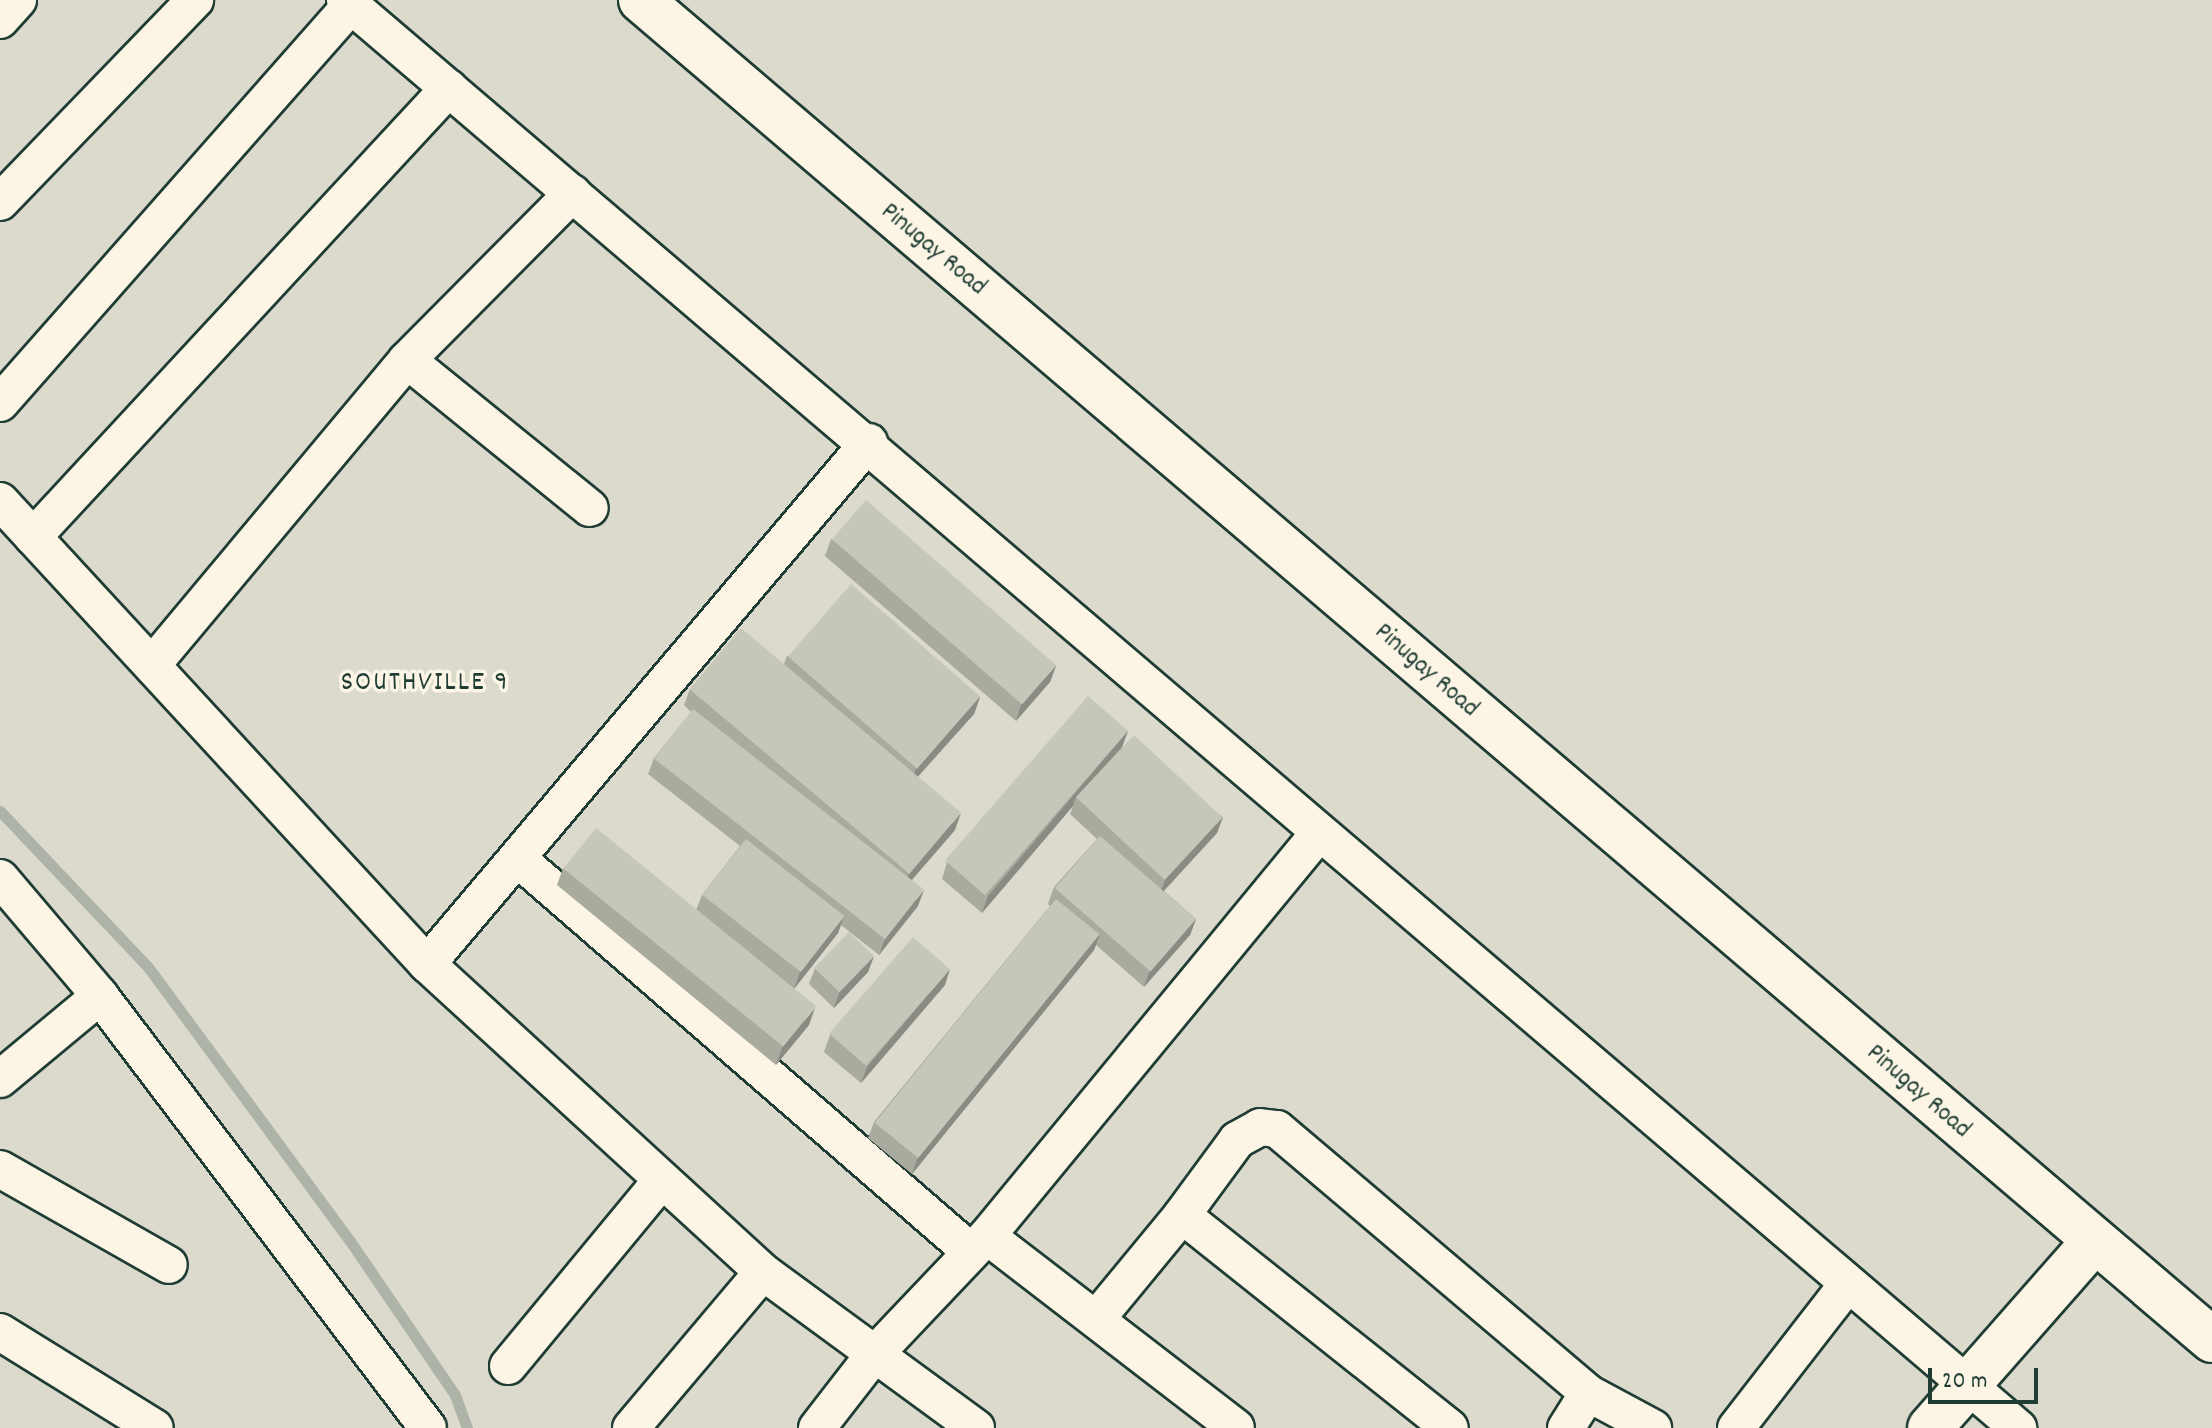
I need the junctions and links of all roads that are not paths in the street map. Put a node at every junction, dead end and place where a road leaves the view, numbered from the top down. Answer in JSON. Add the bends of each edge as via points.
{"nodes":[{"id":1,"x":18,"y":0,"type":"edge"},
{"id":2,"x":195,"y":0,"type":"edge"},
{"id":3,"x":641,"y":0,"type":"edge"},
{"id":4,"x":348,"y":3,"type":"edge"},
{"id":5,"x":0,"y":20,"type":"edge"},
{"id":6,"x":449,"y":88,"type":"junction"},
{"id":7,"x":573,"y":193,"type":"junction"},
{"id":8,"x":0,"y":202,"type":"edge"},
{"id":9,"x":407,"y":360,"type":"junction"},
{"id":10,"x":0,"y":403,"type":"edge"},
{"id":11,"x":869,"y":442,"type":"junction"},
{"id":12,"x":0,"y":501,"type":"edge"},
{"id":13,"x":590,"y":508,"type":"dead end"},
{"id":14,"x":33,"y":537,"type":"junction"},
{"id":15,"x":152,"y":665,"type":"junction"},
{"id":16,"x":1319,"y":833,"type":"junction"},
{"id":17,"x":517,"y":858,"type":"junction"},
{"id":18,"x":0,"y":878,"type":"edge"},
{"id":19,"x":427,"y":964,"type":"junction"},
{"id":20,"x":100,"y":996,"type":"junction"},
{"id":21,"x":0,"y":1079,"type":"edge"},
{"id":22,"x":0,"y":1169,"type":"edge"},
{"id":23,"x":662,"y":1180,"type":"junction"},
{"id":24,"x":1182,"y":1215,"type":"junction"},
{"id":25,"x":2094,"y":1241,"type":"junction"},
{"id":26,"x":979,"y":1244,"type":"junction"},
{"id":27,"x":169,"y":1265,"type":"dead end"},
{"id":28,"x":763,"y":1272,"type":"junction"},
{"id":29,"x":1846,"y":1286,"type":"junction"},
{"id":30,"x":1098,"y":1317,"type":"junction"},
{"id":31,"x":0,"y":1332,"type":"edge"},
{"id":32,"x":2212,"y":1340,"type":"edge"},
{"id":33,"x":872,"y":1357,"type":"junction"},
{"id":34,"x":508,"y":1366,"type":"dead end"},
{"id":35,"x":1968,"y":1385,"type":"junction"},
{"id":36,"x":1588,"y":1393,"type":"junction"},
{"id":37,"x":155,"y":1428,"type":"edge"},
{"id":38,"x":428,"y":1428,"type":"edge"},
{"id":39,"x":631,"y":1428,"type":"edge"},
{"id":40,"x":817,"y":1428,"type":"edge"},
{"id":41,"x":976,"y":1428,"type":"edge"},
{"id":42,"x":1236,"y":1428,"type":"edge"},
{"id":43,"x":1450,"y":1428,"type":"edge"},
{"id":44,"x":1566,"y":1428,"type":"edge"},
{"id":45,"x":1653,"y":1428,"type":"edge"},
{"id":46,"x":1736,"y":1428,"type":"edge"},
{"id":47,"x":1930,"y":1428,"type":"edge"},
{"id":48,"x":2018,"y":1428,"type":"edge"}],
"edges":[{"from":1,"to":5,"type":"street"},
{"from":2,"to":8,"type":"street"},
{"from":3,"to":25,"type":"street","name":"Pinugay Road"},
{"from":4,"to":6,"type":"street"},
{"from":4,"to":10,"type":"street"},
{"from":6,"to":7,"type":"street"},
{"from":6,"to":14,"type":"street"},
{"from":7,"to":9,"type":"street"},
{"from":7,"to":11,"type":"street"},
{"from":9,"to":13,"type":"street"},
{"from":9,"to":15,"type":"street"},
{"from":11,"to":16,"type":"street"},
{"from":11,"to":17,"type":"street"},
{"from":12,"to":14,"type":"street"},
{"from":14,"to":15,"type":"street"},
{"from":15,"to":19,"type":"street"},
{"from":16,"to":26,"type":"street"},
{"from":16,"to":29,"type":"street"},
{"from":17,"to":19,"type":"street"},
{"from":17,"to":26,"type":"street"},
{"from":18,"to":20,"type":"street"},
{"from":19,"to":23,"type":"street"},
{"from":20,"to":21,"type":"street"},
{"from":20,"to":38,"type":"street"},
{"from":22,"to":27,"type":"street"},
{"from":23,"to":28,"type":"street"},
{"from":23,"to":34,"type":"street"},
{"from":24,"to":30,"type":"street"},
{"from":24,"to":36,"type":"street","via":[[1237,1140],[1260,1127],[1277,1129]]},
{"from":24,"to":43,"type":"street"},
{"from":25,"to":32,"type":"street","name":"Pinugay Road"},
{"from":25,"to":35,"type":"street"},
{"from":26,"to":30,"type":"street"},
{"from":26,"to":33,"type":"street"},
{"from":28,"to":33,"type":"street"},
{"from":28,"to":39,"type":"street"},
{"from":29,"to":35,"type":"street"},
{"from":29,"to":46,"type":"street"},
{"from":30,"to":42,"type":"street"},
{"from":31,"to":37,"type":"street"},
{"from":33,"to":40,"type":"street"},
{"from":33,"to":41,"type":"street"},
{"from":35,"to":47,"type":"street"},
{"from":35,"to":48,"type":"street"},
{"from":36,"to":44,"type":"street"},
{"from":36,"to":45,"type":"street"}]}
